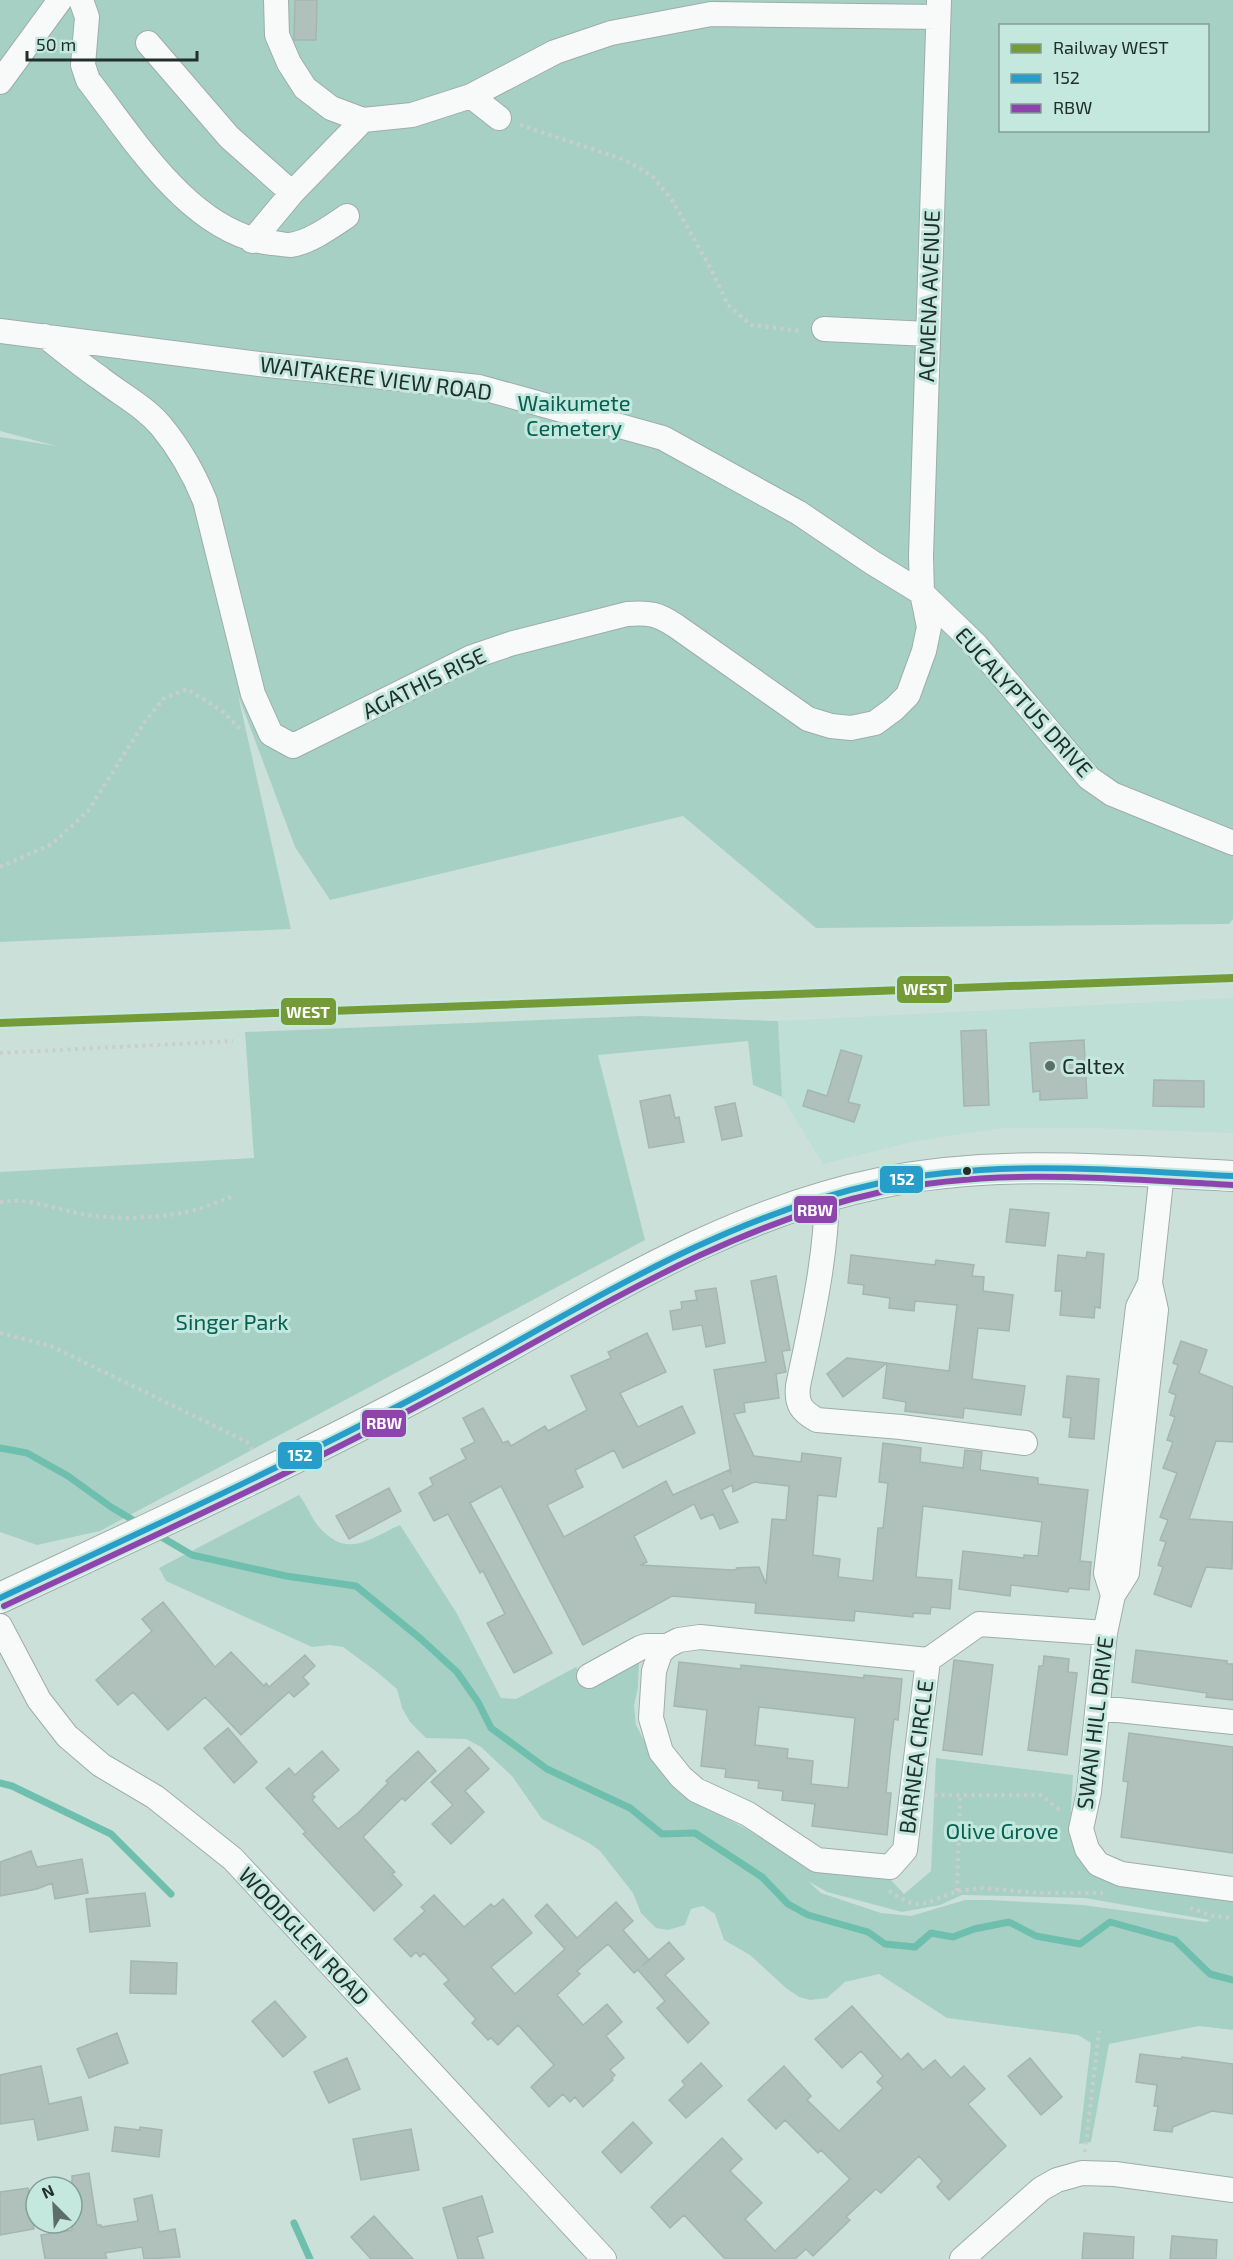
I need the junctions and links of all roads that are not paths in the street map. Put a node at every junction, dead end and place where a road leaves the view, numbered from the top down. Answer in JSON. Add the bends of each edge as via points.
{"nodes":[{"id":1,"x":60,"y":0,"type":"edge"},
{"id":2,"x":81,"y":0,"type":"edge"},
{"id":3,"x":276,"y":0,"type":"edge"},
{"id":4,"x":710,"y":7,"type":"edge"},
{"id":5,"x":939,"y":9,"type":"edge"},
{"id":6,"x":148,"y":44,"type":"dead end"},
{"id":7,"x":0,"y":82,"type":"edge"},
{"id":8,"x":471,"y":96,"type":"junction"},
{"id":9,"x":499,"y":118,"type":"road end"},
{"id":10,"x":363,"y":120,"type":"junction"},
{"id":11,"x":292,"y":194,"type":"junction"},
{"id":12,"x":347,"y":216,"type":"dead end"},
{"id":13,"x":252,"y":241,"type":"junction"},
{"id":14,"x":824,"y":329,"type":"road end"},
{"id":15,"x":0,"y":331,"type":"edge"},
{"id":16,"x":928,"y":334,"type":"junction"},
{"id":17,"x":45,"y":336,"type":"junction"},
{"id":18,"x":922,"y":593,"type":"junction"},
{"id":19,"x":1233,"y":843,"type":"edge"},
{"id":20,"x":1162,"y":1172,"type":"junction"},
{"id":21,"x":1233,"y":1176,"type":"edge"},
{"id":22,"x":826,"y":1196,"type":"junction"},
{"id":23,"x":1025,"y":1443,"type":"dead end"},
{"id":24,"x":0,"y":1598,"type":"edge"},
{"id":25,"x":0,"y":1626,"type":"edge"},
{"id":26,"x":1105,"y":1633,"type":"junction"},
{"id":27,"x":667,"y":1646,"type":"junction"},
{"id":28,"x":928,"y":1660,"type":"junction"},
{"id":29,"x":589,"y":1676,"type":"dead end"},
{"id":30,"x":1099,"y":1708,"type":"junction"},
{"id":31,"x":1233,"y":1722,"type":"edge"},
{"id":32,"x":1233,"y":1889,"type":"edge"},
{"id":33,"x":1233,"y":2190,"type":"edge"},
{"id":34,"x":604,"y":2259,"type":"edge"},
{"id":35,"x":962,"y":2259,"type":"edge"}],
"edges":[{"from":1,"to":7,"type":"street"},
{"from":2,"to":13,"type":"street","via":[[87,17],[83,65],[88,80],[174,189],[207,217]]},
{"from":3,"to":10,"type":"street","via":[[278,35],[305,88],[331,108]]},
{"from":4,"to":5,"type":"street"},
{"from":4,"to":8,"type":"street","via":[[555,52]]},
{"from":5,"to":16,"type":"street","name":"ACMENA AVENUE"},
{"from":6,"to":11,"type":"street","via":[[229,137]]},
{"from":8,"to":9,"type":"street"},
{"from":8,"to":10,"type":"street","via":[[412,115]]},
{"from":10,"to":11,"type":"street"},
{"from":11,"to":13,"type":"street"},
{"from":12,"to":13,"type":"street","via":[[291,245]]},
{"from":14,"to":16,"type":"street"},
{"from":15,"to":17,"type":"street","name":"WAITAKERE VIEW ROAD"},
{"from":16,"to":18,"type":"street","name":"ACMENA AVENUE"},
{"from":17,"to":18,"type":"street","name":"WAITAKERE VIEW ROAD","via":[[479,387],[663,438],[800,513]]},
{"from":17,"to":18,"type":"street","name":"AGATHIS RISE","via":[[159,424],[195,477],[208,511],[253,694],[271,734],[293,746],[472,657],[627,614],[643,613],[668,621],[808,719],[851,728],[875,723],[908,695],[924,651],[929,627]]},
{"from":18,"to":19,"type":"street","name":"EUCALYPTUS DRIVE","via":[[976,645],[1089,778],[1112,794]]},
{"from":20,"to":21,"type":"main road"},
{"from":20,"to":22,"type":"main road","via":[[1066,1168],[934,1173]]},
{"from":20,"to":26,"type":"street","name":"SWAN HILL DRIVE","via":[[1150,1283],[1138,1307],[1127,1573],[1113,1595]]},
{"from":22,"to":23,"type":"street","via":[[821,1275],[798,1386],[800,1407],[817,1420]]},
{"from":22,"to":24,"type":"main road","via":[[743,1224],[673,1256],[429,1390],[166,1521]]},
{"from":25,"to":34,"type":"street","name":"WOODGLEN ROAD","via":[[39,1700],[66,1736],[101,1765],[155,1797],[233,1859]]},
{"from":26,"to":28,"type":"street","name":"BARNEA CIRCLE","via":[[979,1624]]},
{"from":26,"to":30,"type":"street","name":"SWAN HILL DRIVE"},
{"from":27,"to":28,"type":"street","name":"BARNEA CIRCLE","via":[[700,1637]]},
{"from":27,"to":28,"type":"street","name":"BARNEA CIRCLE","via":[[654,1671],[651,1718],[661,1752],[681,1777],[696,1790],[748,1814],[817,1860],[890,1867],[905,1850]]},
{"from":27,"to":29,"type":"street","name":"BARNEA CIRCLE","via":[[640,1648]]},
{"from":30,"to":31,"type":"street"},
{"from":30,"to":32,"type":"street","name":"SWAN HILL DRIVE","via":[[1081,1829],[1098,1864],[1121,1874]]},
{"from":33,"to":35,"type":"street","via":[[1082,2173],[1041,2188]]}]}
